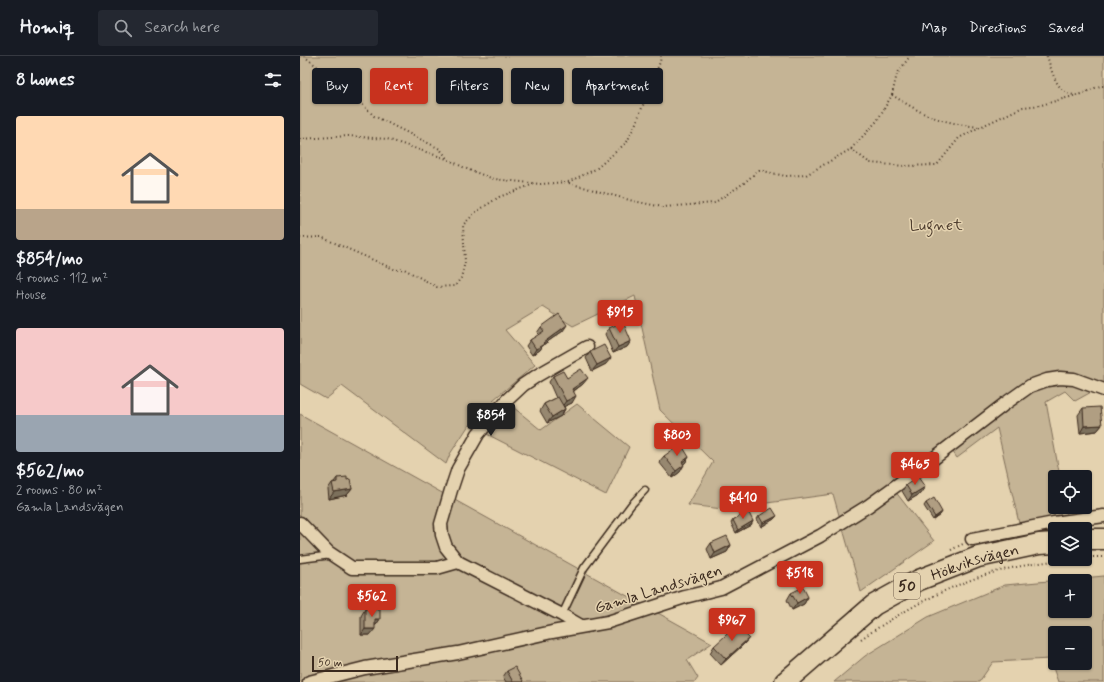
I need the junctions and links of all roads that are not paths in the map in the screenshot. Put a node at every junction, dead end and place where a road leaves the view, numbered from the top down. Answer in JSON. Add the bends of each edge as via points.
{"nodes":[{"id":1,"x":587,"y":347,"type":"dead end"},
{"id":2,"x":1104,"y":390,"type":"edge"},
{"id":3,"x":645,"y":490,"type":"dead end"},
{"id":4,"x":1104,"y":516,"type":"edge"},
{"id":5,"x":300,"y":523,"type":"edge"},
{"id":6,"x":972,"y":539,"type":"dead end"},
{"id":7,"x":1092,"y":539,"type":"edge"},
{"id":8,"x":1104,"y":539,"type":"edge"},
{"id":9,"x":1048,"y":543,"type":"edge"},
{"id":10,"x":333,"y":555,"type":"junction"},
{"id":11,"x":300,"y":559,"type":"edge"},
{"id":12,"x":458,"y":562,"type":"junction"},
{"id":13,"x":562,"y":614,"type":"junction"},
{"id":14,"x":581,"y":626,"type":"junction"},
{"id":15,"x":309,"y":682,"type":"edge"},
{"id":16,"x":785,"y":682,"type":"edge"}],
"edges":[{"from":1,"to":12,"type":"street","via":[[523,385],[478,434],[458,469],[441,524],[446,547]]},
{"from":2,"to":14,"type":"street","name":"Gamla Landsvägen","via":[[1074,378],[1047,380],[1030,386],[933,460],[820,536],[721,588],[608,622]]},
{"from":3,"to":13,"type":"lane","via":[[584,568]]},
{"from":4,"to":6,"type":"street"},
{"from":5,"to":10,"type":"street"},
{"from":7,"to":8,"type":"main road"},
{"from":9,"to":16,"type":"main road","name":"Hökviksvägen","number":"50","via":[[978,558],[919,580],[874,605]]},
{"from":10,"to":11,"type":"lane"},
{"from":10,"to":12,"type":"street","via":[[352,568],[437,568]]},
{"from":12,"to":13,"type":"street"},
{"from":13,"to":14,"type":"street"},
{"from":14,"to":15,"type":"street","name":"Gamla Landsvägen","via":[[458,653],[365,668]]}]}
